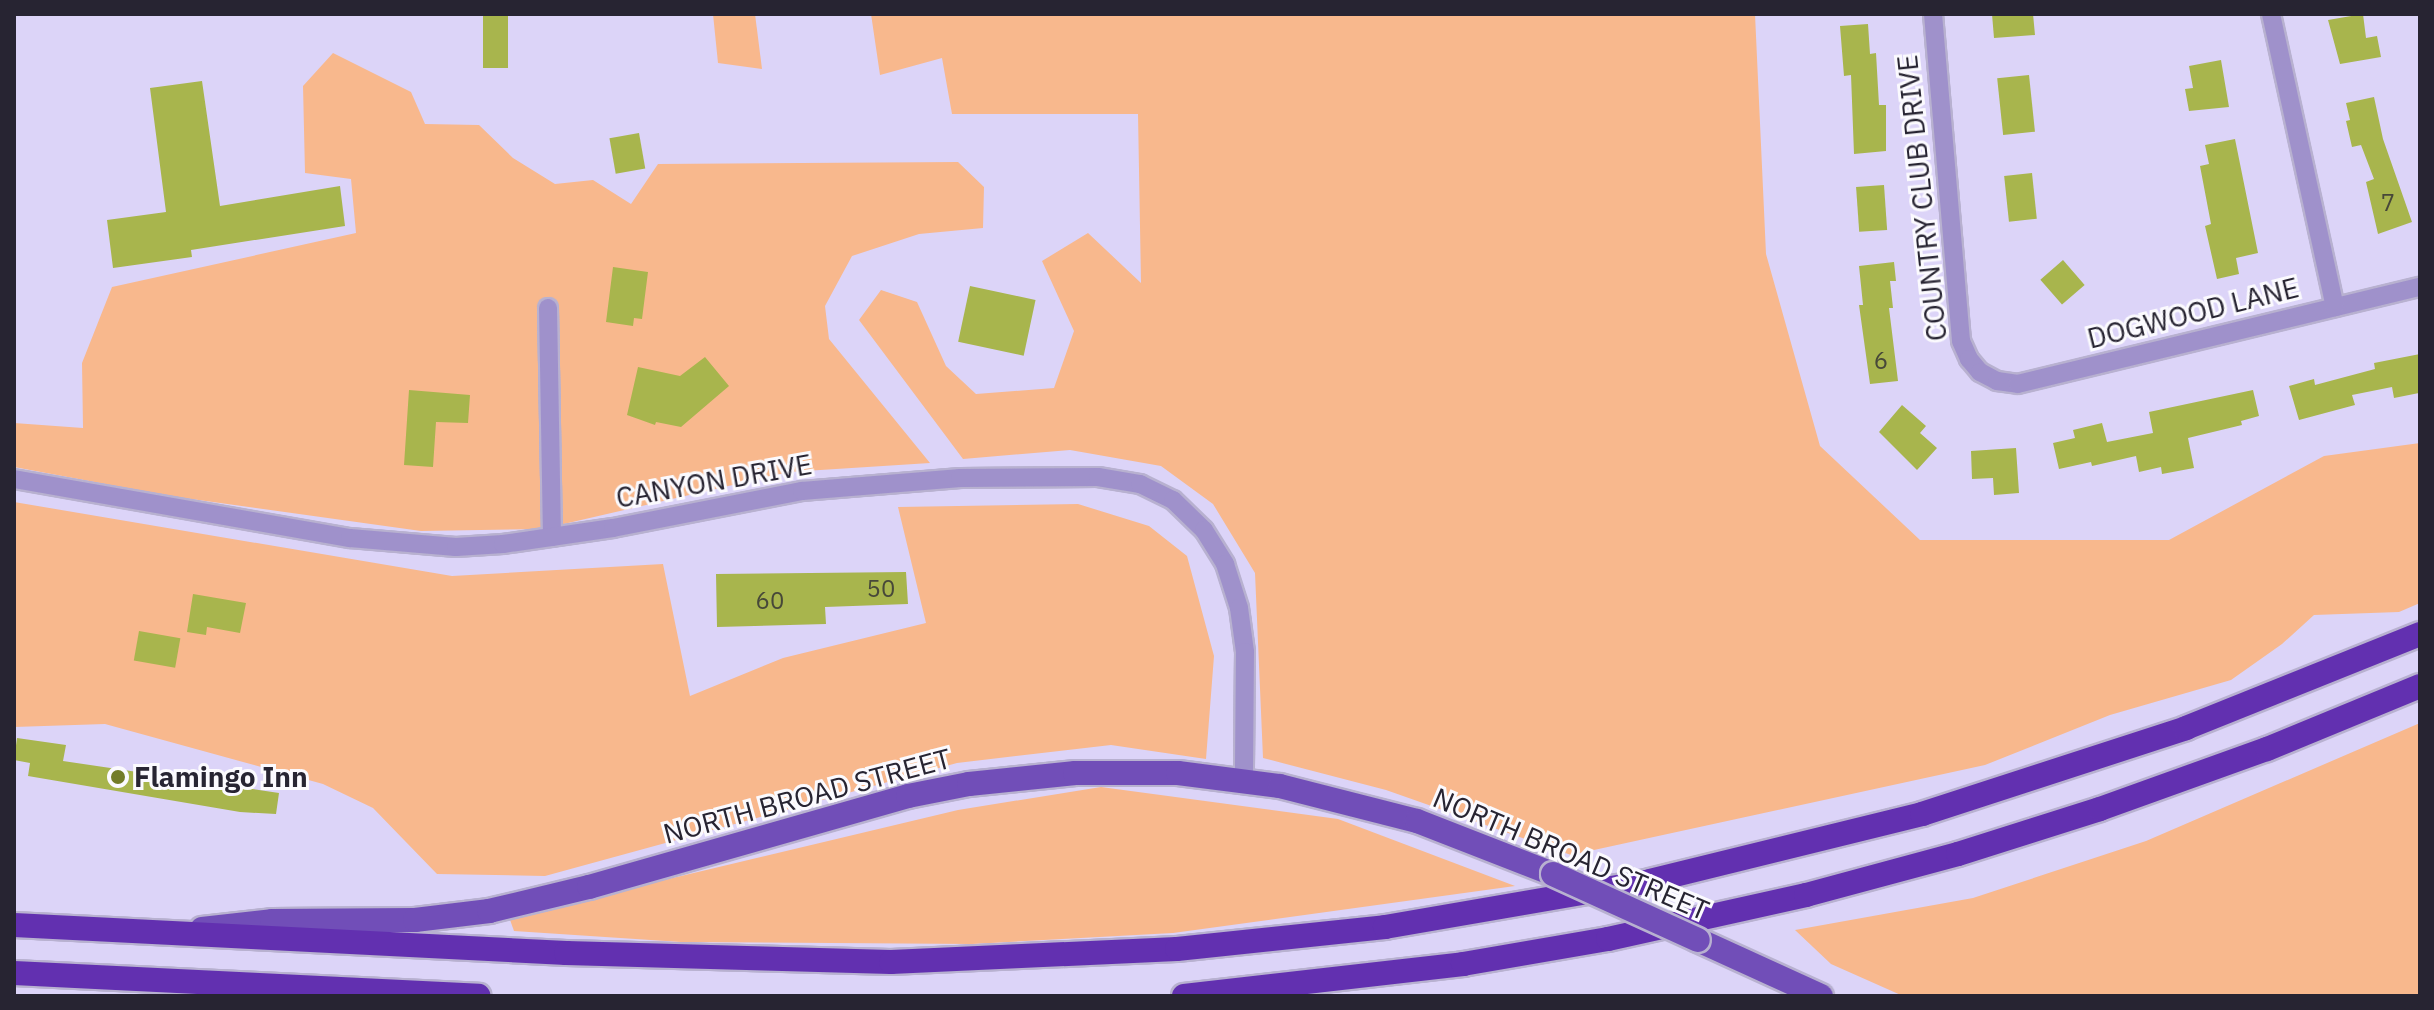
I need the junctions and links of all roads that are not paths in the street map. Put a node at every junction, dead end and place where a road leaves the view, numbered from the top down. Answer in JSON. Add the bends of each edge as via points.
{"nodes":[{"id":1,"x":1933,"y":14,"type":"edge"},
{"id":2,"x":2271,"y":14,"type":"edge"},
{"id":3,"x":2420,"y":287,"type":"edge"},
{"id":4,"x":2335,"y":307,"type":"junction"},
{"id":5,"x":548,"y":308,"type":"dead end"},
{"id":6,"x":1980,"y":372,"type":"joint"},
{"id":7,"x":14,"y":479,"type":"edge"},
{"id":8,"x":552,"y":537,"type":"junction"},
{"id":9,"x":2420,"y":634,"type":"edge"},
{"id":10,"x":2420,"y":686,"type":"edge"},
{"id":11,"x":1244,"y":779,"type":"junction"},
{"id":12,"x":14,"y":925,"type":"edge"},
{"id":13,"x":173,"y":934,"type":"junction"},
{"id":14,"x":14,"y":973,"type":"edge"},
{"id":15,"x":478,"y":996,"type":"edge"},
{"id":16,"x":1184,"y":996,"type":"edge"},
{"id":17,"x":1821,"y":996,"type":"edge"}],
"edges":[{"from":1,"to":6,"type":"street","name":"COUNTRY CLUB DRIVE","via":[[1961,341]]},
{"from":2,"to":4,"type":"street"},
{"from":3,"to":4,"type":"street","name":"DOGWOOD LANE"},
{"from":4,"to":6,"type":"street","name":"DOGWOOD LANE","via":[[2018,384]]},
{"from":5,"to":8,"type":"street"},
{"from":7,"to":8,"type":"street","name":"CANYON DRIVE","via":[[404,544],[456,547]]},
{"from":8,"to":11,"type":"street","name":"CANYON DRIVE","via":[[802,491],[960,478],[1098,477],[1140,484],[1173,500],[1204,530],[1225,564],[1245,652]]},
{"from":9,"to":13,"type":"highway","via":[[2186,728],[1908,818],[1650,881],[1385,927],[1177,949],[891,962]]},
{"from":10,"to":16,"type":"highway","via":[[2137,797],[1806,895],[1506,957]]},
{"from":11,"to":13,"type":"main road","name":"NORTH BROAD STREET","via":[[1105,772],[985,782],[875,804],[489,911],[415,920],[249,922]]},
{"from":11,"to":17,"type":"main road","name":"NORTH BROAD STREET","bridge":true,"via":[[1417,821],[1553,874]]},
{"from":12,"to":13,"type":"highway","name":"NORTH BROAD STREET"},
{"from":14,"to":15,"type":"highway"}]}
